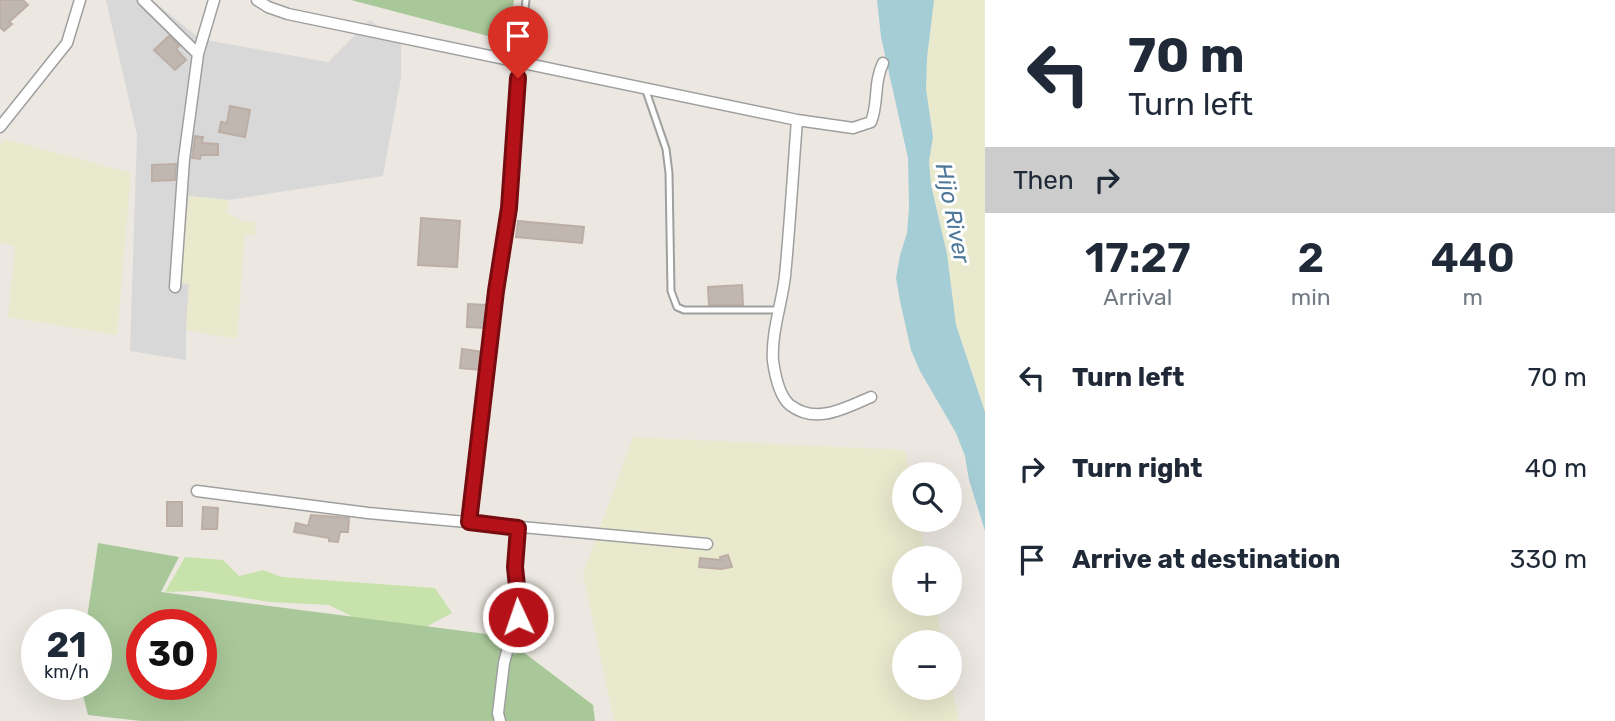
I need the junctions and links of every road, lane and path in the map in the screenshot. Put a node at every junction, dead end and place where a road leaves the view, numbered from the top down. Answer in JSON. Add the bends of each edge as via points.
{"nodes":[{"id":1,"x":80,"y":0,"type":"edge"},
{"id":2,"x":143,"y":0,"type":"edge"},
{"id":3,"x":214,"y":0,"type":"edge"},
{"id":4,"x":257,"y":0,"type":"edge"},
{"id":5,"x":526,"y":0,"type":"edge"},
{"id":6,"x":198,"y":54,"type":"junction"},
{"id":7,"x":519,"y":61,"type":"junction"},
{"id":8,"x":883,"y":63,"type":"dead end"},
{"id":9,"x":645,"y":88,"type":"junction"},
{"id":10,"x":797,"y":120,"type":"junction"},
{"id":11,"x":0,"y":127,"type":"edge"},
{"id":12,"x":175,"y":287,"type":"dead end"},
{"id":13,"x":779,"y":310,"type":"junction"},
{"id":14,"x":870,"y":397,"type":"dead end"},
{"id":15,"x":197,"y":491,"type":"dead end"},
{"id":16,"x":469,"y":522,"type":"junction"},
{"id":17,"x":518,"y":528,"type":"junction"},
{"id":18,"x":707,"y":544,"type":"dead end"},
{"id":19,"x":500,"y":721,"type":"edge"}],
"edges":[{"from":1,"to":11,"type":"street","via":[[67,43]]},
{"from":2,"to":6,"type":"street"},
{"from":3,"to":6,"type":"street"},
{"from":4,"to":7,"type":"street","via":[[288,14]]},
{"from":5,"to":7,"type":"lane"},
{"from":6,"to":12,"type":"street","via":[[184,159]]},
{"from":7,"to":9,"type":"street"},
{"from":7,"to":16,"type":"lane","via":[[509,208]]},
{"from":8,"to":10,"type":"street","via":[[876,80],[875,111],[864,126]]},
{"from":9,"to":10,"type":"street"},
{"from":9,"to":13,"type":"lane","via":[[666,149],[673,302],[684,310]]},
{"from":10,"to":13,"type":"street"},
{"from":13,"to":14,"type":"street","via":[[773,363],[782,397],[789,405],[806,415],[824,415]]},
{"from":15,"to":16,"type":"street"},
{"from":16,"to":17,"type":"street"},
{"from":17,"to":18,"type":"street"},
{"from":17,"to":19,"type":"street","via":[[519,606],[504,663]]}]}
